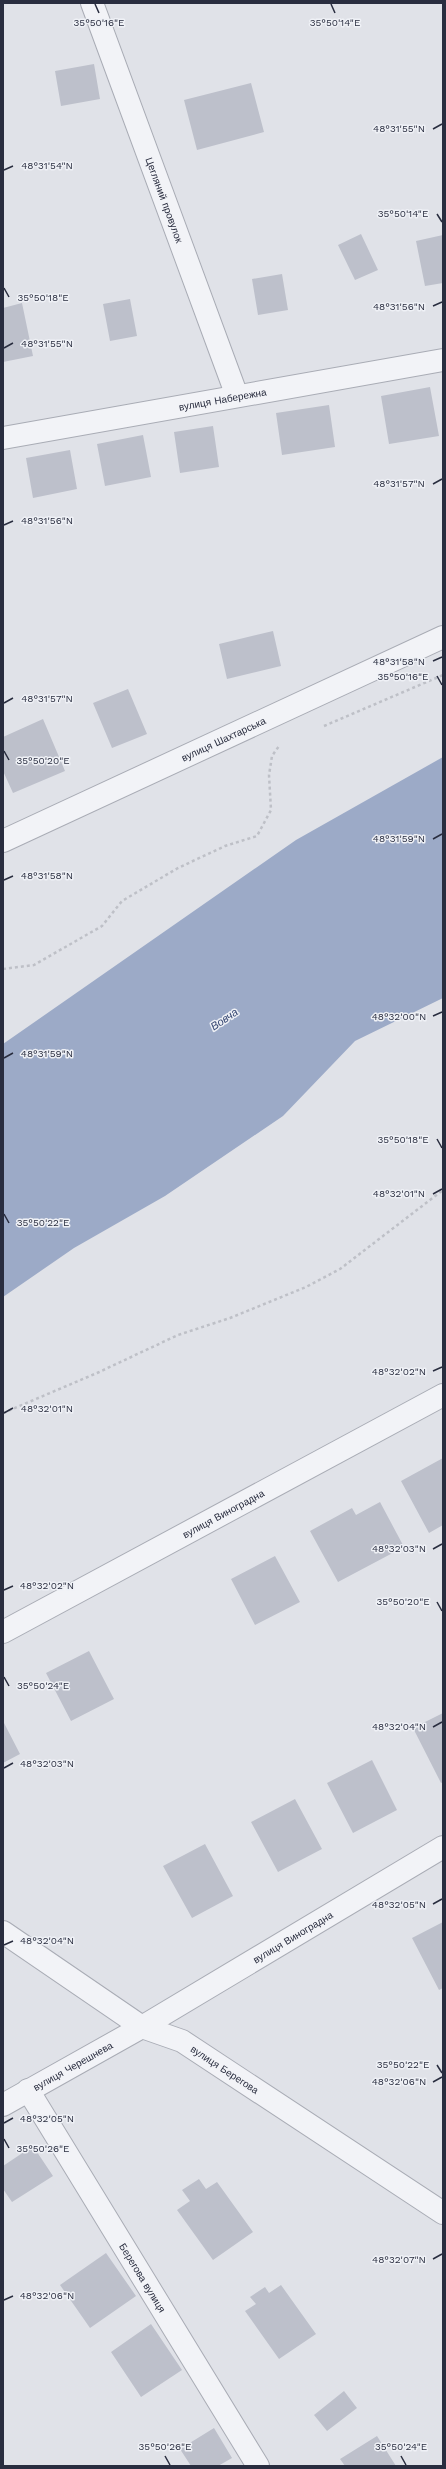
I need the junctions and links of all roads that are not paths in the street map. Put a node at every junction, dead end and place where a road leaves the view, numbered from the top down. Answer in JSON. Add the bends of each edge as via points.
{"nodes":[{"id":1,"x":92,"y":3,"type":"edge"},
{"id":2,"x":443,"y":360,"type":"edge"},
{"id":3,"x":237,"y":396,"type":"junction"},
{"id":4,"x":3,"y":438,"type":"edge"},
{"id":5,"x":443,"y":637,"type":"edge"},
{"id":6,"x":3,"y":841,"type":"edge"},
{"id":7,"x":443,"y":1395,"type":"edge"},
{"id":8,"x":3,"y":1632,"type":"edge"},
{"id":9,"x":443,"y":1847,"type":"edge"},
{"id":10,"x":3,"y":1932,"type":"edge"},
{"id":11,"x":142,"y":2027,"type":"junction"},
{"id":12,"x":28,"y":2090,"type":"junction"},
{"id":13,"x":3,"y":2105,"type":"edge"},
{"id":14,"x":443,"y":2213,"type":"edge"},
{"id":15,"x":258,"y":2466,"type":"edge"}],
"edges":[{"from":1,"to":3,"type":"street","name":"Цегляний провулок"},
{"from":2,"to":3,"type":"street","name":"вулиця Набережна"},
{"from":3,"to":4,"type":"street","name":"вулиця Набережна"},
{"from":5,"to":6,"type":"street","name":"вулиця Шахтарська"},
{"from":7,"to":8,"type":"street","name":"вулиця Виноградна"},
{"from":9,"to":11,"type":"street","name":"вулиця Виноградна"},
{"from":10,"to":11,"type":"street","name":"вулиця Берегова"},
{"from":11,"to":12,"type":"street","name":"вулиця Черешнева"},
{"from":11,"to":14,"type":"street","name":"вулиця Берегова","via":[[182,2041]]},
{"from":12,"to":13,"type":"street","name":"вулиця Черешнева"},
{"from":12,"to":15,"type":"street","name":"Берегова вулиця"}]}
